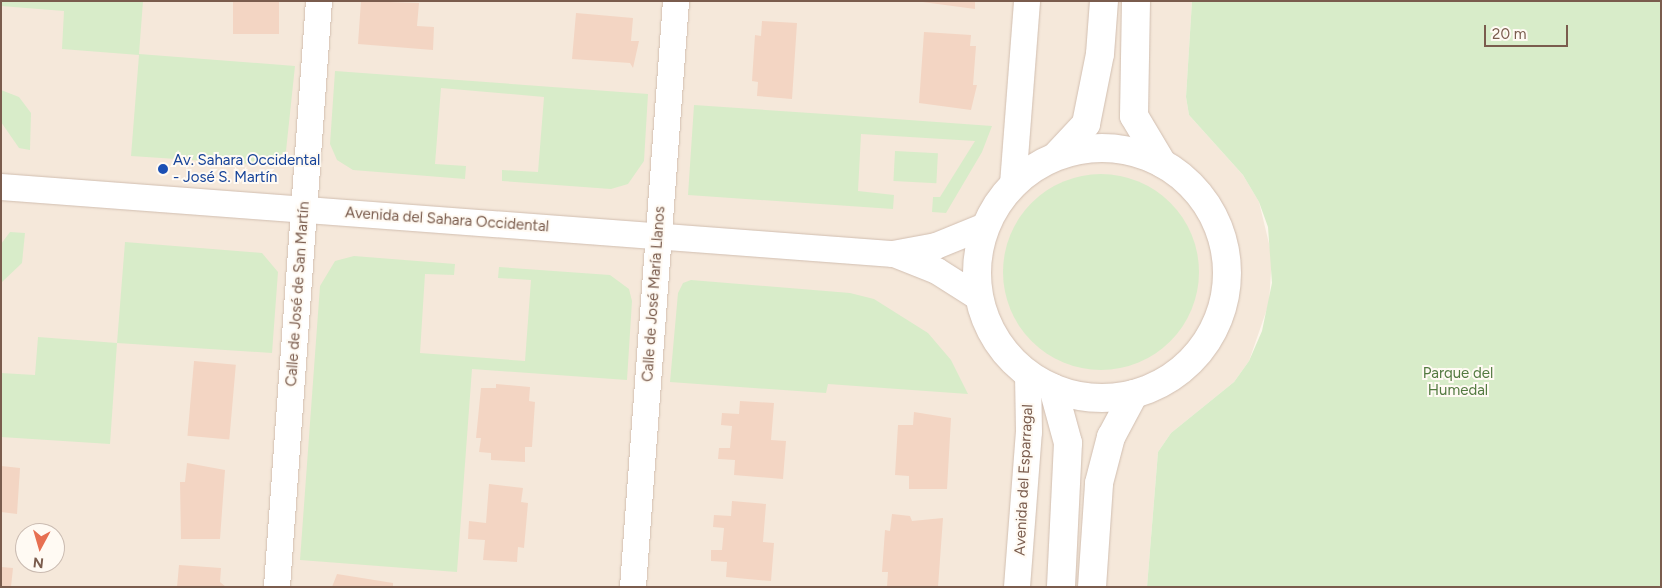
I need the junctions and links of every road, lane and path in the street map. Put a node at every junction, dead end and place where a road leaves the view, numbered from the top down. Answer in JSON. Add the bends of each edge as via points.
{"nodes":[{"id":1,"x":319,"y":1,"type":"edge"},
{"id":2,"x":676,"y":1,"type":"edge"},
{"id":3,"x":1026,"y":1,"type":"edge"},
{"id":4,"x":1104,"y":1,"type":"edge"},
{"id":5,"x":1136,"y":1,"type":"edge"},
{"id":6,"x":1056,"y":156,"type":"junction"},
{"id":7,"x":1162,"y":163,"type":"junction"},
{"id":8,"x":1013,"y":184,"type":"junction"},
{"id":9,"x":1,"y":187,"type":"edge"},
{"id":10,"x":304,"y":210,"type":"junction"},
{"id":11,"x":985,"y":226,"type":"junction"},
{"id":12,"x":658,"y":236,"type":"junction"},
{"id":13,"x":893,"y":254,"type":"junction"},
{"id":14,"x":978,"y":297,"type":"junction"},
{"id":15,"x":1028,"y":374,"type":"junction"},
{"id":16,"x":1053,"y":388,"type":"junction"},
{"id":17,"x":1134,"y":394,"type":"junction"},
{"id":18,"x":277,"y":587,"type":"edge"},
{"id":19,"x":632,"y":587,"type":"edge"},
{"id":20,"x":1017,"y":587,"type":"edge"},
{"id":21,"x":1061,"y":587,"type":"edge"},
{"id":22,"x":1092,"y":587,"type":"edge"}],
"edges":[{"from":1,"to":10,"type":"street","name":"Calle de José de San Martín"},
{"from":2,"to":12,"type":"street","name":"Calle de José María Llanos"},
{"from":3,"to":8,"type":"street"},
{"from":4,"to":6,"type":"main road","via":[[1100,54],[1086,124]]},
{"from":5,"to":7,"type":"main road","via":[[1134,116]]},
{"from":6,"to":7,"type":"main road","via":[[1092,148],[1128,150]]},
{"from":6,"to":8,"type":"main road"},
{"from":7,"to":17,"type":"main road","via":[[1189,182],[1219,231],[1227,271],[1224,304],[1211,335],[1191,361],[1165,381]]},
{"from":8,"to":11,"type":"main road"},
{"from":9,"to":10,"type":"street","name":"Avenida del Sahara Occidental"},
{"from":10,"to":12,"type":"street","name":"Avenida del Sahara Occidental"},
{"from":10,"to":18,"type":"street","name":"Calle de José de San Martín"},
{"from":11,"to":13,"type":"street","name":"Avenida del Sahara Occidental","via":[[936,246]]},
{"from":11,"to":14,"type":"main road","via":[[977,261]]},
{"from":12,"to":13,"type":"street","name":"Avenida del Sahara Occidental"},
{"from":12,"to":19,"type":"street","name":"Calle de José María Llanos"},
{"from":13,"to":14,"type":"street","name":"Avenida del Sahara Occidental","via":[[937,270]]},
{"from":14,"to":15,"type":"main road","via":[[988,326],[1005,353]]},
{"from":15,"to":16,"type":"main road"},
{"from":15,"to":20,"type":"street","name":"Avenida del Esparragal","via":[[1029,432]]},
{"from":16,"to":17,"type":"main road","via":[[1098,397]]},
{"from":16,"to":21,"type":"main road","name":"Avenida del Esparragal","via":[[1068,443]]},
{"from":17,"to":22,"type":"main road","via":[[1111,437],[1099,483]]}]}
